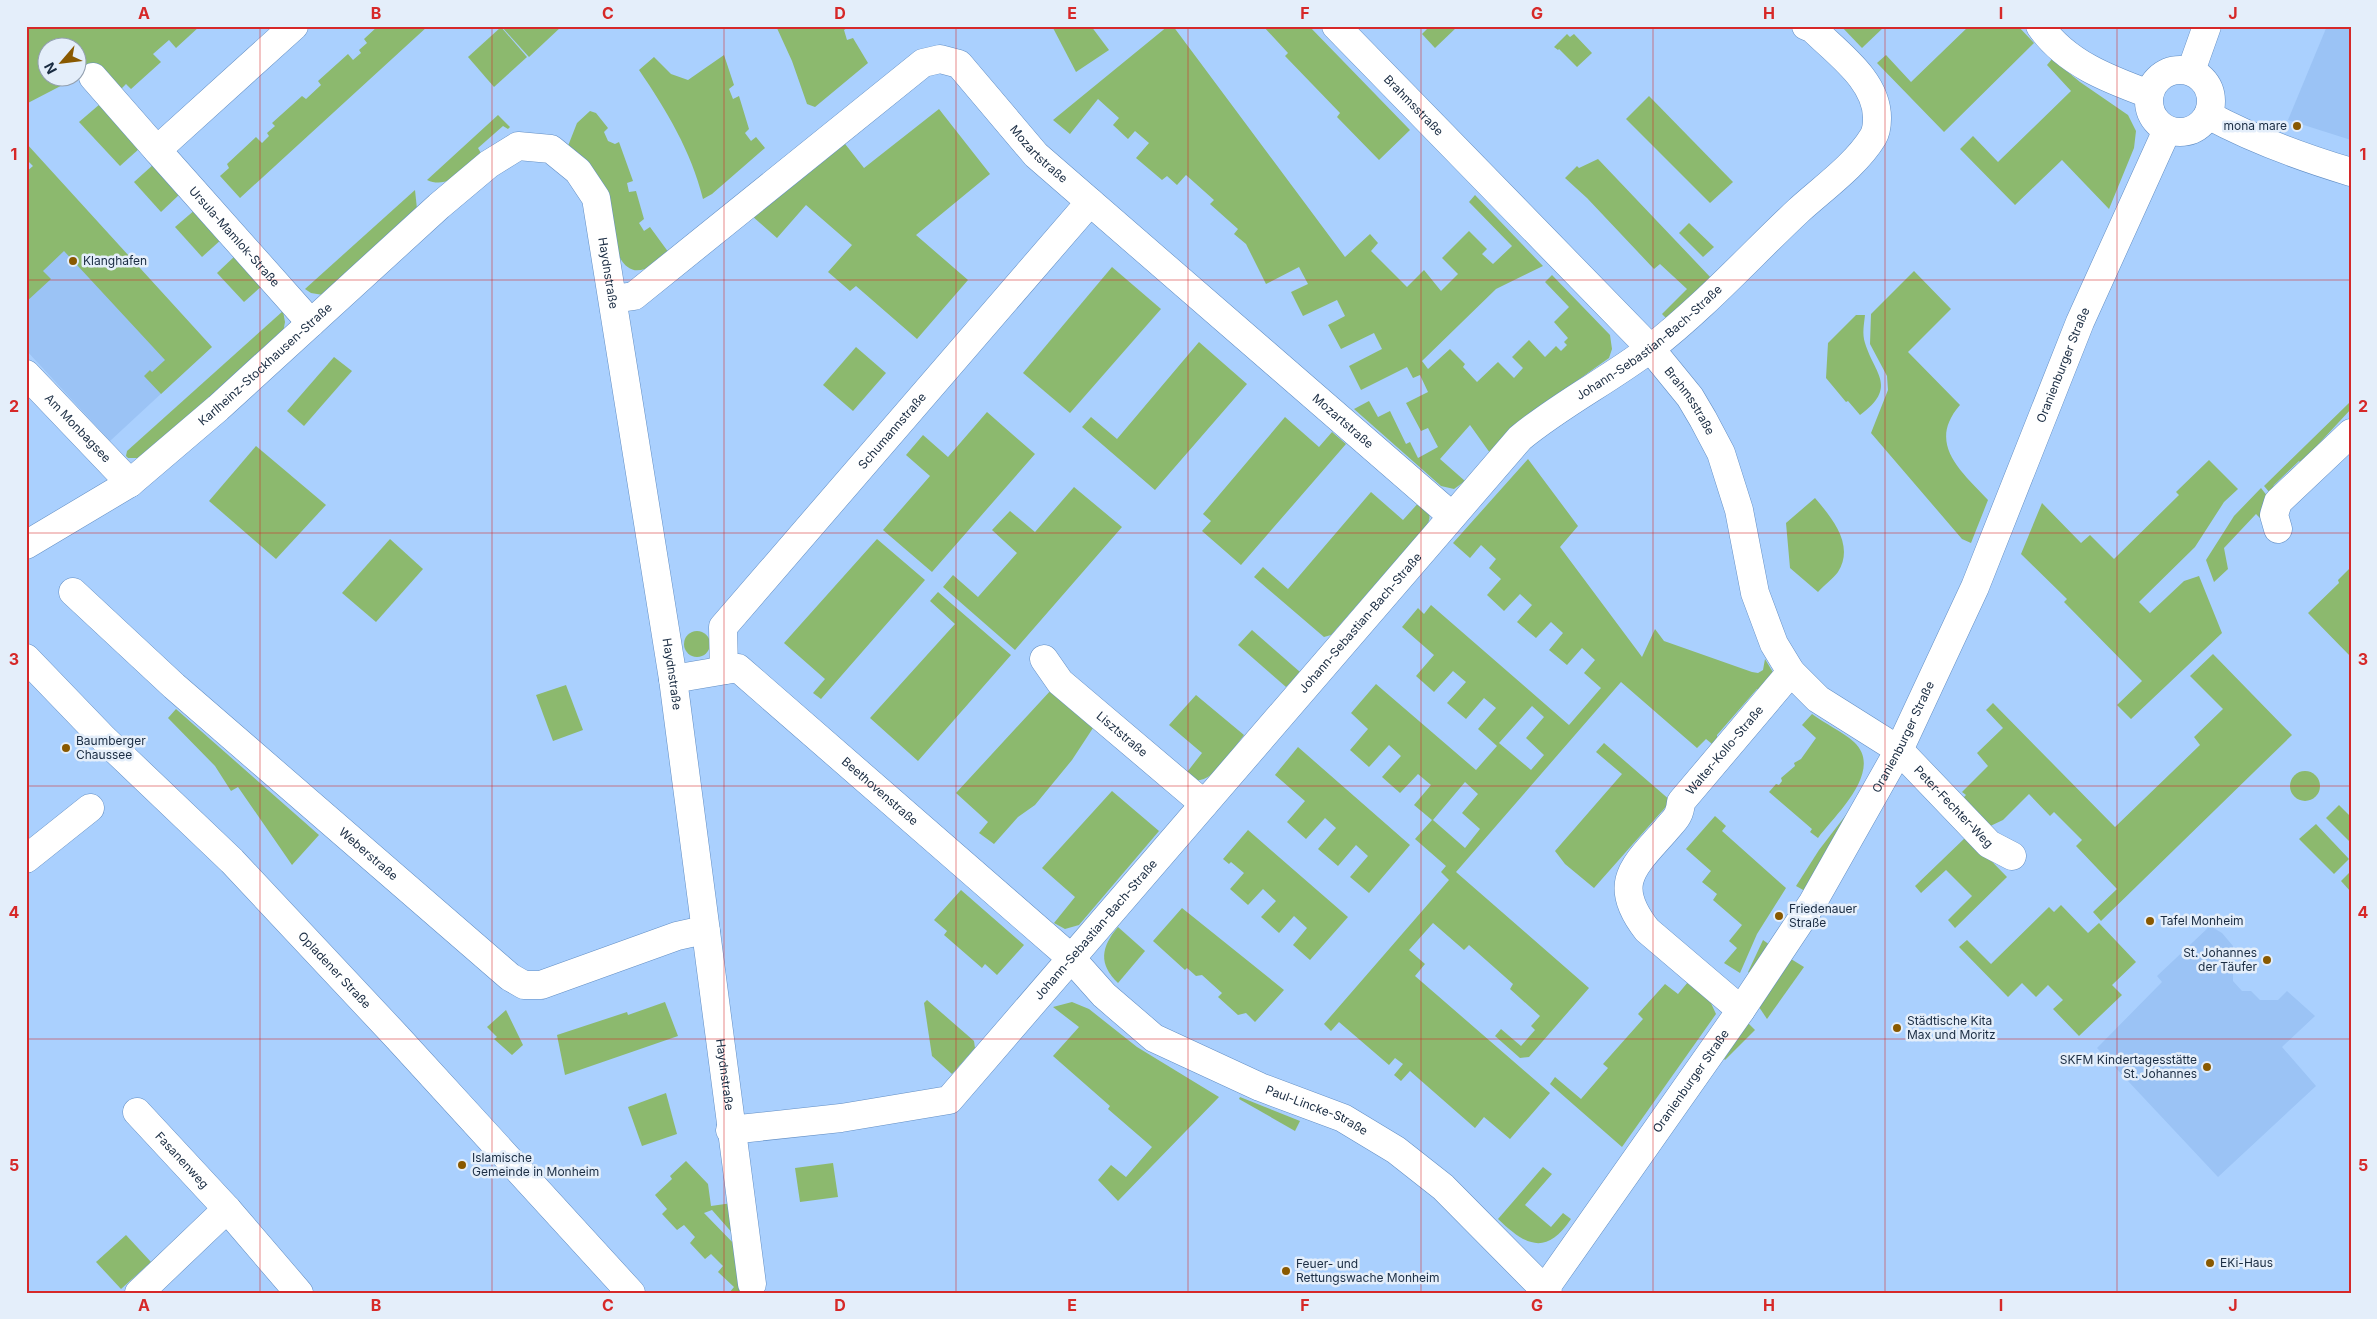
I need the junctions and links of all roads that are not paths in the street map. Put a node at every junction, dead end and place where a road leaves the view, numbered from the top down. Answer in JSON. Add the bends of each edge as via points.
{"nodes":[{"id":1,"x":294,"y":26,"type":"edge"},
{"id":2,"x":1336,"y":26,"type":"edge"},
{"id":3,"x":1806,"y":26,"type":"edge"},
{"id":4,"x":2040,"y":26,"type":"edge"},
{"id":5,"x":2207,"y":26,"type":"edge"},
{"id":6,"x":2190,"y":71,"type":"junction"},
{"id":7,"x":93,"y":77,"type":"dead end"},
{"id":8,"x":2149,"y":94,"type":"junction"},
{"id":9,"x":2208,"y":115,"type":"junction"},
{"id":10,"x":2167,"y":130,"type":"junction"},
{"id":11,"x":157,"y":150,"type":"junction"},
{"id":12,"x":489,"y":164,"type":"joint"},
{"id":13,"x":2351,"y":172,"type":"edge"},
{"id":14,"x":1090,"y":202,"type":"junction"},
{"id":15,"x":613,"y":299,"type":"junction"},
{"id":16,"x":311,"y":323,"type":"junction"},
{"id":17,"x":1650,"y":348,"type":"junction"},
{"id":18,"x":26,"y":374,"type":"edge"},
{"id":19,"x":2351,"y":432,"type":"edge"},
{"id":20,"x":130,"y":484,"type":"junction"},
{"id":21,"x":1452,"y":516,"type":"junction"},
{"id":22,"x":2278,"y":529,"type":"dead end"},
{"id":23,"x":26,"y":545,"type":"edge"},
{"id":24,"x":73,"y":592,"type":"dead end"},
{"id":25,"x":26,"y":658,"type":"edge"},
{"id":26,"x":1044,"y":659,"type":"dead end"},
{"id":27,"x":724,"y":670,"type":"junction"},
{"id":28,"x":1791,"y":672,"type":"junction"},
{"id":29,"x":673,"y":679,"type":"junction"},
{"id":30,"x":1899,"y":750,"type":"junction"},
{"id":31,"x":1204,"y":804,"type":"junction"},
{"id":32,"x":90,"y":808,"type":"dead end"},
{"id":33,"x":2012,"y":856,"type":"dead end"},
{"id":34,"x":26,"y":859,"type":"edge"},
{"id":35,"x":706,"y":932,"type":"junction"},
{"id":36,"x":1071,"y":958,"type":"junction"},
{"id":37,"x":1741,"y":1010,"type":"junction"},
{"id":38,"x":137,"y":1112,"type":"dead end"},
{"id":39,"x":730,"y":1130,"type":"junction"},
{"id":40,"x":228,"y":1209,"type":"junction"},
{"id":41,"x":752,"y":1284,"type":"dead end"},
{"id":42,"x":1545,"y":1292,"type":"edge"},
{"id":43,"x":139,"y":1293,"type":"edge"},
{"id":44,"x":299,"y":1293,"type":"edge"},
{"id":45,"x":631,"y":1293,"type":"edge"}],
"edges":[{"from":1,"to":11,"type":"street"},
{"from":2,"to":17,"type":"street","name":"Brahmsstraße"},
{"from":3,"to":17,"type":"street","name":"Johann-Sebastian-Bach-Straße","via":[[1813,29],[1866,83],[1875,100],[1877,123],[1873,137],[1846,167]]},
{"from":4,"to":8,"type":"street","via":[[2074,61]]},
{"from":5,"to":6,"type":"street"},
{"from":6,"to":8,"type":"street","via":[[2164,73]]},
{"from":6,"to":9,"type":"street","via":[[2200,76],[2209,89],[2211,105]]},
{"from":7,"to":11,"type":"street","name":"Ursula-Mamlok-Straße"},
{"from":8,"to":10,"type":"street","via":[[2148,102],[2154,118]]},
{"from":9,"to":10,"type":"street","via":[[2190,131]]},
{"from":9,"to":13,"type":"street","via":[[2276,148]]},
{"from":10,"to":30,"type":"street","name":"Oranienburger Straße","via":[[2080,322],[1975,587]]},
{"from":11,"to":16,"type":"street","name":"Ursula-Mamlok-Straße"},
{"from":12,"to":15,"type":"street","name":"Haydnstraße","via":[[518,146],[551,150],[578,171],[596,198]]},
{"from":12,"to":16,"type":"street","name":"Karlheinz-Stockhausen-Straße"},
{"from":14,"to":15,"type":"street","name":"Mozartstraße","via":[[1036,155],[959,64],[940,58],[923,63],[634,296]]},
{"from":14,"to":21,"type":"street","name":"Mozartstraße"},
{"from":14,"to":27,"type":"street","name":"Schumannstraße","via":[[723,627]]},
{"from":15,"to":29,"type":"street","name":"Haydnstraße"},
{"from":16,"to":20,"type":"street","name":"Karlheinz-Stockhausen-Straße"},
{"from":17,"to":21,"type":"street","name":"Johann-Sebastian-Bach-Straße","via":[[1542,419],[1520,438]]},
{"from":17,"to":28,"type":"street","name":"Brahmsstraße","via":[[1690,397],[1721,453],[1739,510],[1755,593],[1774,644]]},
{"from":18,"to":20,"type":"street","name":"Am Monbagsee"},
{"from":19,"to":22,"type":"street","via":[[2278,502],[2274,515]]},
{"from":20,"to":23,"type":"street","name":"Karlheinz-Stockhausen-Straße"},
{"from":21,"to":31,"type":"street","name":"Johann-Sebastian-Bach-Straße"},
{"from":24,"to":35,"type":"street","name":"Weberstraße","via":[[174,686],[510,978],[524,985],[541,985],[678,936]]},
{"from":25,"to":45,"type":"street","name":"Opladener Straße","via":[[104,739],[232,861]]},
{"from":26,"to":31,"type":"street","name":"Lisztstraße","via":[[1060,682]]},
{"from":27,"to":29,"type":"street","name":"Beethovenstraße"},
{"from":27,"to":36,"type":"street","name":"Beethovenstraße","via":[[738,668]]},
{"from":28,"to":30,"type":"street","name":"Brahmsstraße","via":[[1818,699]]},
{"from":28,"to":37,"type":"street","name":"Walter-Kollo-Straße","via":[[1681,802],[1680,814],[1629,876],[1630,898],[1636,915],[1647,930]]},
{"from":29,"to":35,"type":"street","name":"Haydnstraße"},
{"from":30,"to":33,"type":"street","name":"Peter-Fechter-Weg","via":[[1989,844]]},
{"from":30,"to":37,"type":"street","name":"Oranienburger Straße","via":[[1813,902]]},
{"from":31,"to":36,"type":"street","name":"Johann-Sebastian-Bach-Straße"},
{"from":32,"to":34,"type":"street"},
{"from":35,"to":39,"type":"street","name":"Haydnstraße","via":[[727,1084]]},
{"from":36,"to":39,"type":"street","name":"Johann-Sebastian-Bach-Straße","via":[[948,1100],[841,1118]]},
{"from":36,"to":42,"type":"street","name":"Paul-Lincke-Straße","via":[[1104,995],[1154,1038],[1260,1088],[1343,1118],[1396,1150],[1443,1187]]},
{"from":37,"to":42,"type":"street","name":"Oranienburger Straße"},
{"from":38,"to":40,"type":"street","name":"Fasanenweg"},
{"from":39,"to":41,"type":"street","name":"Haydnstraße"},
{"from":40,"to":43,"type":"street"},
{"from":40,"to":44,"type":"street","name":"Fasanenweg"}]}
